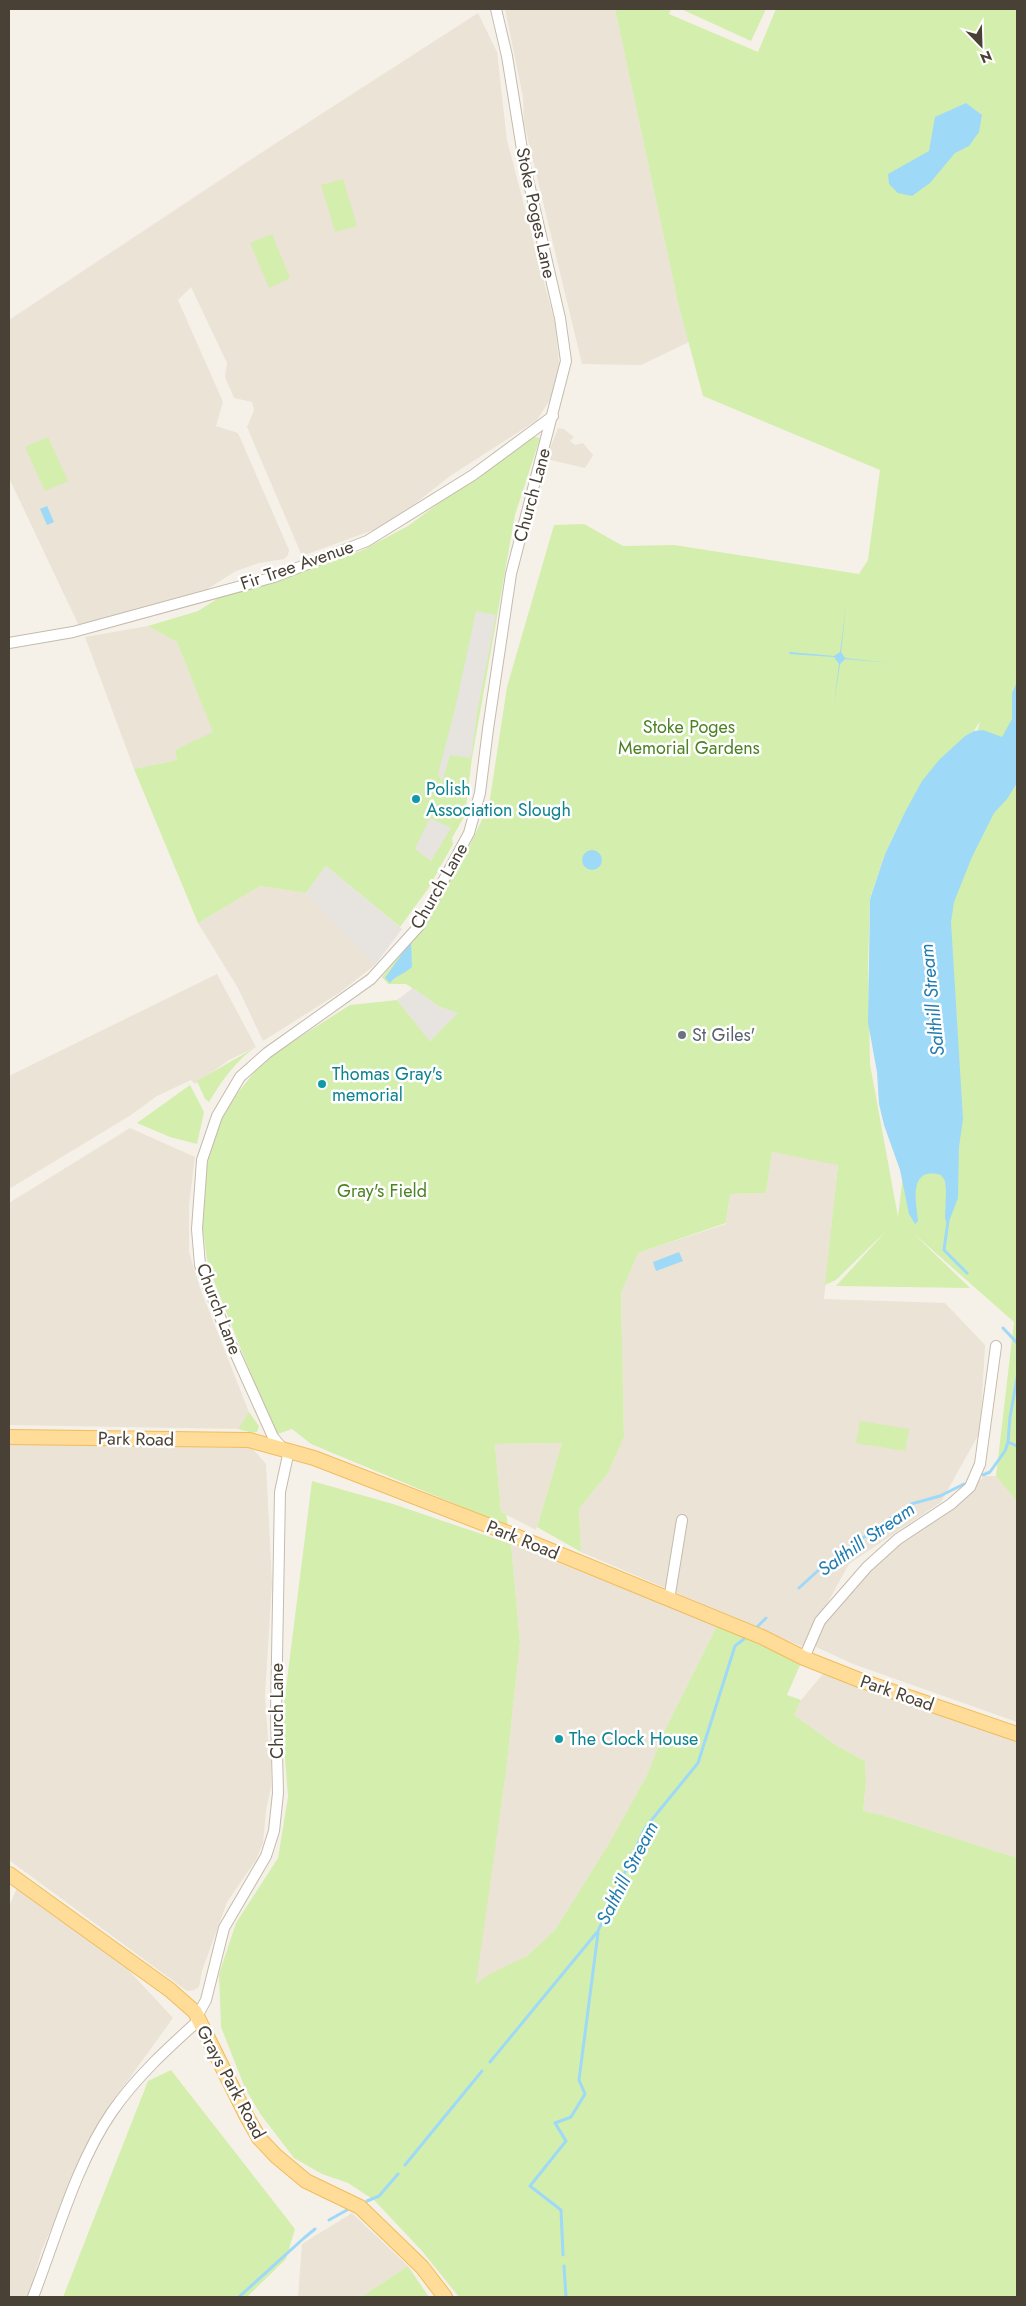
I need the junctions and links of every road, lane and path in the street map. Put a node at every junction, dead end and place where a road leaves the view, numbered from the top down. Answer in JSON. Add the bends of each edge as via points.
{"nodes":[{"id":1,"x":496,"y":9,"type":"edge"},
{"id":2,"x":554,"y":416,"type":"junction"},
{"id":3,"x":9,"y":643,"type":"edge"},
{"id":4,"x":996,"y":1346,"type":"dead end"},
{"id":5,"x":9,"y":1437,"type":"edge"},
{"id":6,"x":284,"y":1449,"type":"junction"},
{"id":7,"x":682,"y":1520,"type":"dead end"},
{"id":8,"x":669,"y":1600,"type":"junction"},
{"id":9,"x":804,"y":1658,"type":"junction"},
{"id":10,"x":1017,"y":1734,"type":"edge"},
{"id":11,"x":9,"y":1874,"type":"edge"},
{"id":12,"x":197,"y":2016,"type":"junction"},
{"id":13,"x":33,"y":2297,"type":"edge"},
{"id":14,"x":445,"y":2297,"type":"edge"}],
"edges":[{"from":1,"to":2,"type":"street","name":"Stoke Poges Lane","via":[[524,162],[560,318],[566,361]]},
{"from":2,"to":3,"type":"street","name":"Fir Tree Avenue","via":[[473,475],[366,540],[274,577],[73,632]]},
{"from":2,"to":6,"type":"street","name":"Church Lane","via":[[510,574],[480,793],[469,833],[419,926],[397,953],[371,979],[267,1053],[240,1077],[217,1116],[202,1160],[197,1229],[200,1265],[273,1437]]},
{"from":4,"to":9,"type":"street","via":[[980,1464],[970,1487],[951,1504],[898,1539],[867,1567],[820,1621]]},
{"from":5,"to":6,"type":"main road","name":"Park Road","via":[[249,1440]]},
{"from":6,"to":8,"type":"main road","name":"Park Road","via":[[498,1530]]},
{"from":6,"to":12,"type":"street","name":"Church Lane","via":[[288,1455],[280,1492],[276,1713],[278,1793],[274,1831],[266,1856],[224,1928],[206,2000]]},
{"from":7,"to":8,"type":"street"},
{"from":8,"to":9,"type":"main road","name":"Park Road","via":[[762,1637]]},
{"from":9,"to":10,"type":"main road","name":"Park Road"},
{"from":11,"to":12,"type":"main road","name":"Grays Park Road","via":[[170,1990]]},
{"from":12,"to":13,"type":"street","name":"Church Lane","via":[[159,2055],[112,2112],[86,2161]]},
{"from":12,"to":14,"type":"main road","name":"Grays Park Road","via":[[246,2115],[265,2144],[306,2181],[360,2207],[422,2267]]}]}
